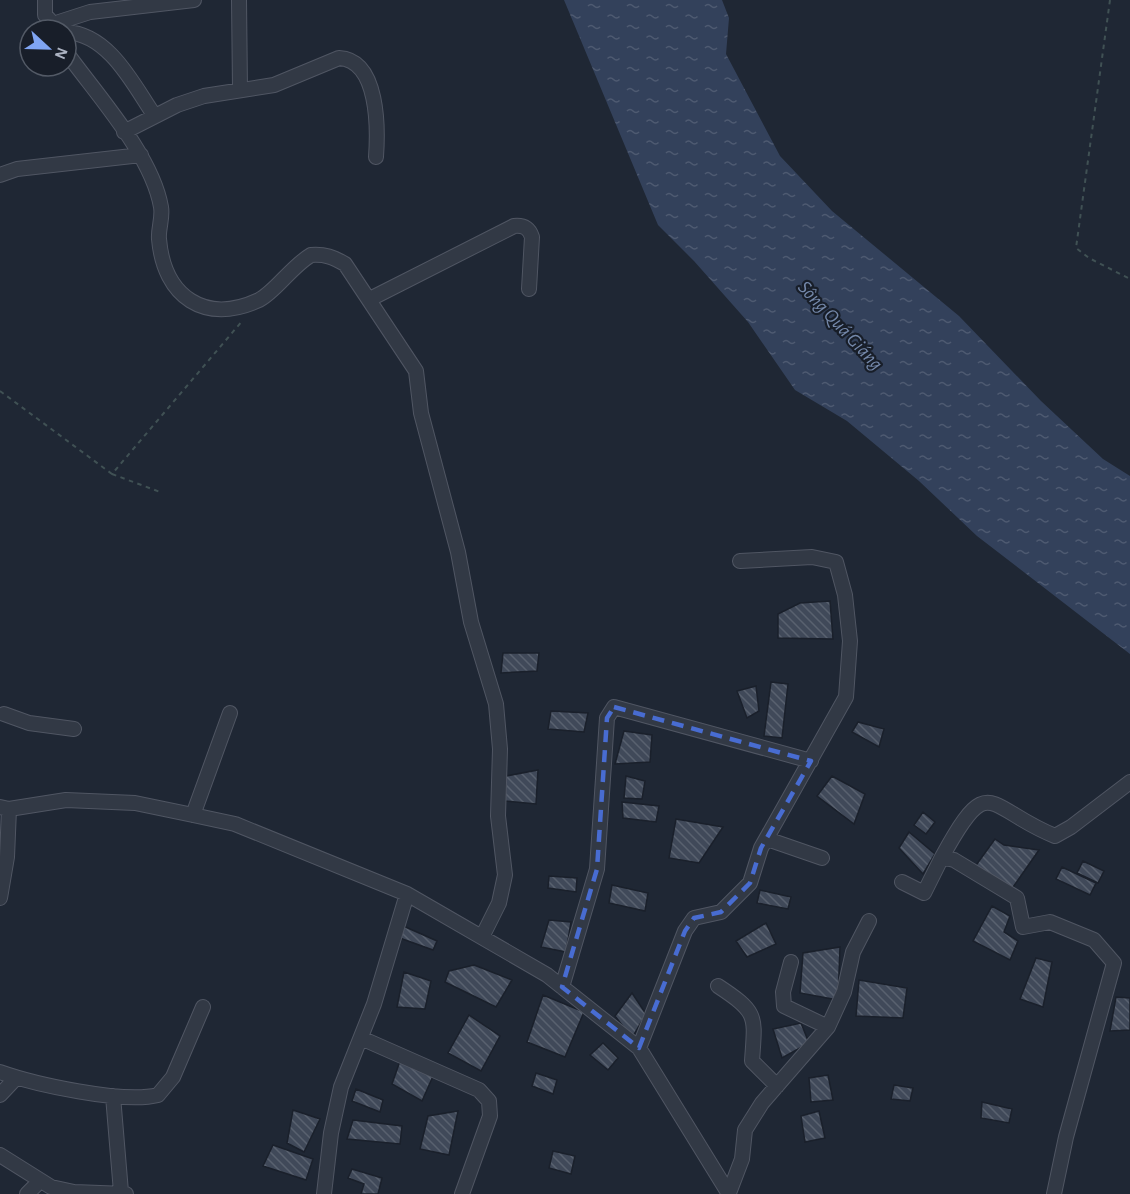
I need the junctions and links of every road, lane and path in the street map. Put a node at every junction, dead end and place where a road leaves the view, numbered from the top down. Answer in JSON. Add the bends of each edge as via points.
{"nodes":[{"id":1,"x":45,"y":0,"type":"edge"},
{"id":2,"x":194,"y":0,"type":"edge"},
{"id":3,"x":239,"y":0,"type":"edge"},
{"id":4,"x":1110,"y":0,"type":"edge"},
{"id":5,"x":48,"y":18,"type":"edge"},
{"id":6,"x":71,"y":18,"type":"edge"},
{"id":7,"x":78,"y":35,"type":"edge"},
{"id":8,"x":78,"y":69,"type":"edge"},
{"id":9,"x":240,"y":89,"type":"junction"},
{"id":10,"x":154,"y":115,"type":"junction"},
{"id":11,"x":124,"y":132,"type":"junction"},
{"id":12,"x":141,"y":155,"type":"junction"},
{"id":13,"x":376,"y":157,"type":"dead end"},
{"id":14,"x":0,"y":175,"type":"edge"},
{"id":15,"x":1130,"y":279,"type":"edge"},
{"id":16,"x":529,"y":289,"type":"dead end"},
{"id":17,"x":370,"y":299,"type":"junction"},
{"id":18,"x":245,"y":317,"type":"dead end"},
{"id":19,"x":0,"y":391,"type":"edge"},
{"id":20,"x":112,"y":474,"type":"junction"},
{"id":21,"x":160,"y":492,"type":"dead end"},
{"id":22,"x":740,"y":561,"type":"dead end"},
{"id":23,"x":230,"y":713,"type":"dead end"},
{"id":24,"x":1,"y":714,"type":"edge"},
{"id":25,"x":74,"y":729,"type":"dead end"},
{"id":26,"x":811,"y":761,"type":"junction"},
{"id":27,"x":1130,"y":782,"type":"edge"},
{"id":28,"x":4,"y":808,"type":"edge"},
{"id":29,"x":193,"y":815,"type":"junction"},
{"id":30,"x":767,"y":839,"type":"junction"},
{"id":31,"x":942,"y":857,"type":"junction"},
{"id":32,"x":822,"y":858,"type":"dead end"},
{"id":33,"x":902,"y":882,"type":"dead end"},
{"id":34,"x":407,"y":894,"type":"junction"},
{"id":35,"x":0,"y":898,"type":"edge"},
{"id":36,"x":869,"y":921,"type":"dead end"},
{"id":37,"x":482,"y":937,"type":"junction"},
{"id":38,"x":791,"y":962,"type":"dead end"},
{"id":39,"x":718,"y":986,"type":"dead end"},
{"id":40,"x":562,"y":987,"type":"junction"},
{"id":41,"x":203,"y":1007,"type":"dead end"},
{"id":42,"x":828,"y":1027,"type":"junction"},
{"id":43,"x":362,"y":1038,"type":"junction"},
{"id":44,"x":639,"y":1048,"type":"junction"},
{"id":45,"x":0,"y":1072,"type":"edge"},
{"id":46,"x":16,"y":1078,"type":"junction"},
{"id":47,"x":777,"y":1086,"type":"junction"},
{"id":48,"x":0,"y":1095,"type":"edge"},
{"id":49,"x":113,"y":1096,"type":"junction"},
{"id":50,"x":0,"y":1155,"type":"edge"},
{"id":51,"x":39,"y":1182,"type":"junction"},
{"id":52,"x":123,"y":1193,"type":"edge"},
{"id":53,"x":27,"y":1194,"type":"edge"},
{"id":54,"x":324,"y":1194,"type":"edge"},
{"id":55,"x":462,"y":1194,"type":"edge"},
{"id":56,"x":729,"y":1194,"type":"edge"},
{"id":57,"x":1054,"y":1194,"type":"edge"}],
"edges":[{"from":1,"to":5,"type":"street"},
{"from":2,"to":6,"type":"street","via":[[90,12]]},
{"from":3,"to":9,"type":"street"},
{"from":4,"to":15,"type":"path","via":[[1076,248]]},
{"from":7,"to":10,"type":"street","via":[[116,60]]},
{"from":8,"to":11,"type":"street"},
{"from":9,"to":10,"type":"street","via":[[204,96]]},
{"from":9,"to":13,"type":"street","via":[[274,85],[347,58],[362,71],[377,112]]},
{"from":10,"to":11,"type":"street"},
{"from":11,"to":12,"type":"street"},
{"from":12,"to":14,"type":"street","via":[[16,169]]},
{"from":12,"to":17,"type":"street","via":[[161,208],[159,239],[165,264],[181,294],[196,306],[223,308],[260,299],[303,260],[322,254],[345,264]]},
{"from":16,"to":17,"type":"street","via":[[532,237],[520,225]]},
{"from":17,"to":37,"type":"street","via":[[416,371],[422,413],[458,552],[471,622],[496,704],[500,749],[498,816],[505,875],[500,903]]},
{"from":18,"to":20,"type":"path"},
{"from":19,"to":20,"type":"path"},
{"from":20,"to":21,"type":"path"},
{"from":22,"to":26,"type":"street","via":[[812,557],[836,562],[845,595],[850,642],[846,697]]},
{"from":23,"to":29,"type":"street"},
{"from":24,"to":25,"type":"street","via":[[29,723]]},
{"from":26,"to":30,"type":"street"},
{"from":26,"to":40,"type":"street","via":[[614,708],[607,718],[597,869]]},
{"from":27,"to":31,"type":"street","via":[[1055,836],[1009,809],[987,802],[979,804],[964,817]]},
{"from":28,"to":29,"type":"street","via":[[66,800],[135,803]]},
{"from":28,"to":35,"type":"street","via":[[7,857]]},
{"from":29,"to":34,"type":"street","via":[[235,824]]},
{"from":30,"to":32,"type":"street"},
{"from":30,"to":44,"type":"street","via":[[750,884],[721,912],[694,918],[685,931]]},
{"from":31,"to":33,"type":"street","via":[[924,893]]},
{"from":31,"to":57,"type":"street","via":[[954,860],[1017,898],[1023,927],[1050,922],[1094,940],[1114,963]]},
{"from":34,"to":37,"type":"street"},
{"from":34,"to":43,"type":"street"},
{"from":36,"to":42,"type":"street","via":[[853,951],[844,992]]},
{"from":37,"to":40,"type":"street"},
{"from":38,"to":42,"type":"street","via":[[783,992],[784,1006]]},
{"from":39,"to":47,"type":"street","via":[[754,1019],[752,1061]]},
{"from":40,"to":44,"type":"street"},
{"from":41,"to":49,"type":"street","via":[[164,1090],[152,1096]]},
{"from":42,"to":47,"type":"street"},
{"from":43,"to":54,"type":"street","via":[[341,1087]]},
{"from":43,"to":55,"type":"street","via":[[479,1090],[489,1101],[490,1116]]},
{"from":44,"to":56,"type":"street"},
{"from":45,"to":46,"type":"street"},
{"from":46,"to":48,"type":"street"},
{"from":46,"to":49,"type":"street"},
{"from":47,"to":56,"type":"street","via":[[745,1130],[742,1159]]},
{"from":49,"to":52,"type":"street"},
{"from":50,"to":51,"type":"street"},
{"from":51,"to":52,"type":"street","via":[[63,1191]]},
{"from":51,"to":53,"type":"street"}]}
